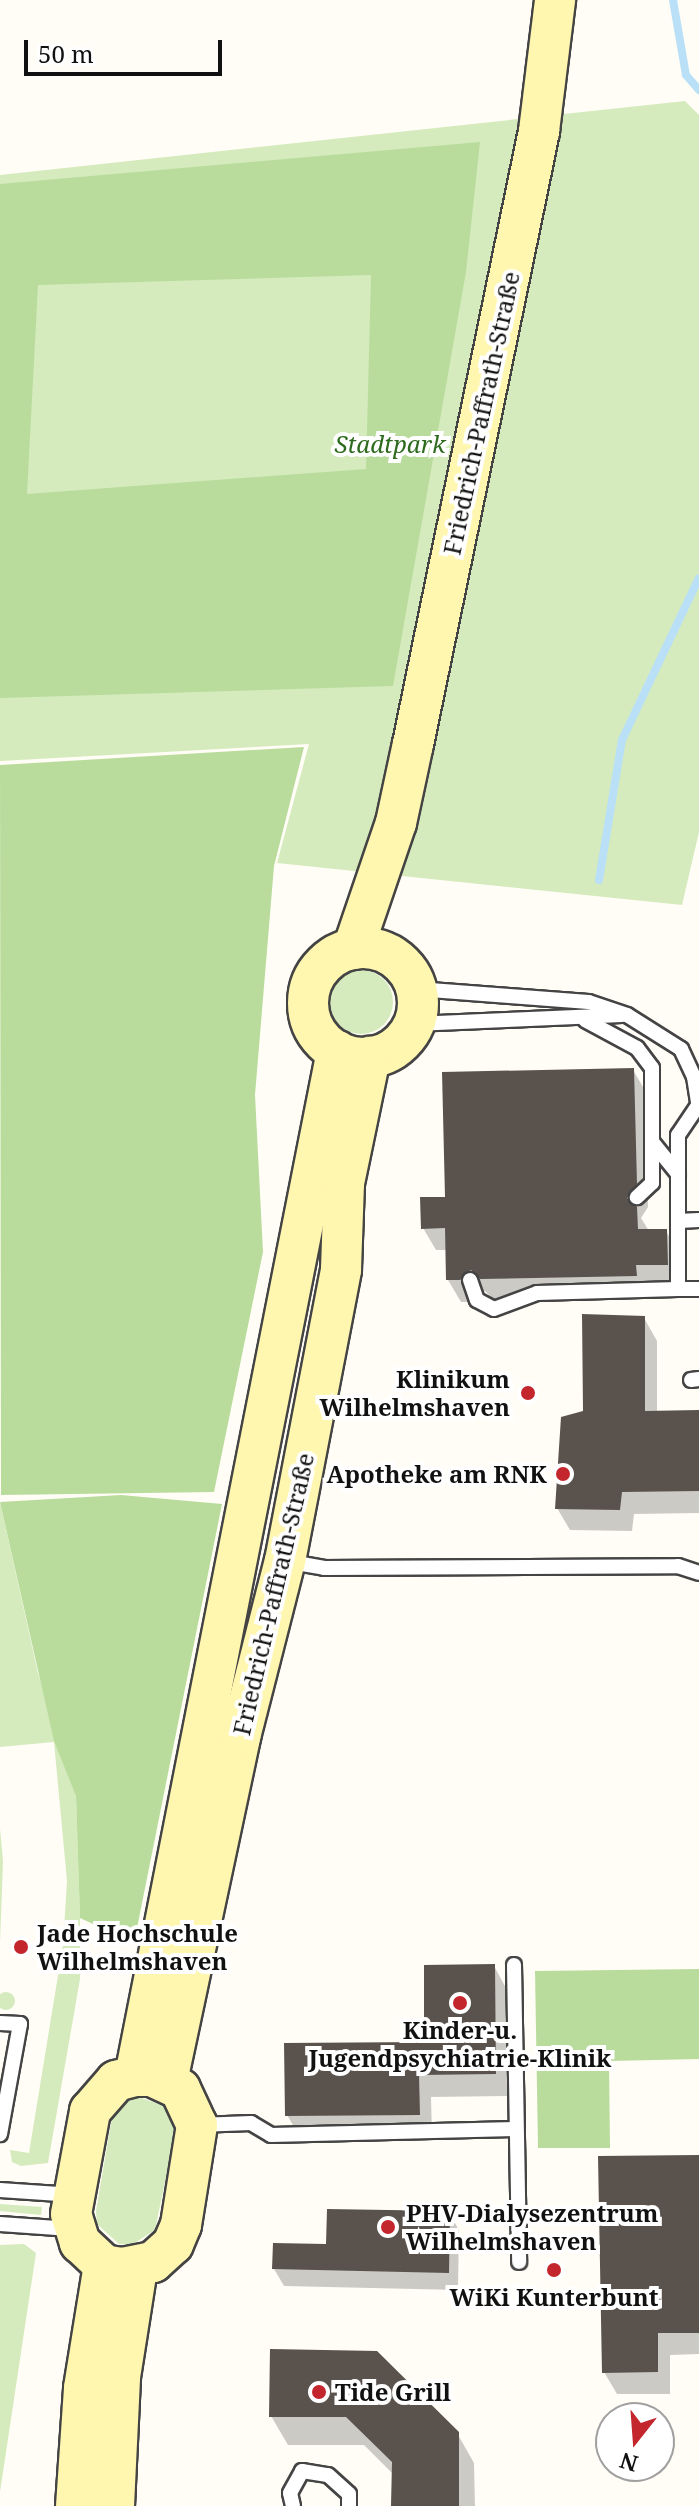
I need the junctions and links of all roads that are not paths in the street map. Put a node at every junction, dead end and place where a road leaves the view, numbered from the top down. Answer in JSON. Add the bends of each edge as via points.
{"nodes":[{"id":1,"x":555,"y":0,"type":"edge"},
{"id":2,"x":369,"y":951,"type":"junction"},
{"id":3,"x":416,"y":1007,"type":"junction"},
{"id":4,"x":627,"y":1015,"type":"junction"},
{"id":5,"x":585,"y":1020,"type":"junction"},
{"id":6,"x":354,"y":1054,"type":"junction"},
{"id":7,"x":698,"y":1108,"type":"edge"},
{"id":8,"x":653,"y":1143,"type":"junction"},
{"id":9,"x":678,"y":1174,"type":"junction"},
{"id":10,"x":637,"y":1197,"type":"dead end"},
{"id":11,"x":699,"y":1220,"type":"edge"},
{"id":12,"x":678,"y":1221,"type":"junction"},
{"id":13,"x":470,"y":1280,"type":"dead end"},
{"id":14,"x":678,"y":1289,"type":"junction"},
{"id":15,"x":699,"y":1289,"type":"edge"},
{"id":16,"x":285,"y":1561,"type":"junction"},
{"id":17,"x":699,"y":1573,"type":"edge"},
{"id":18,"x":514,"y":1965,"type":"dead end"},
{"id":19,"x":0,"y":2023,"type":"edge"},
{"id":20,"x":151,"y":2078,"type":"junction"},
{"id":21,"x":197,"y":2125,"type":"junction"},
{"id":22,"x":515,"y":2129,"type":"junction"},
{"id":23,"x":0,"y":2134,"type":"edge"},
{"id":24,"x":0,"y":2190,"type":"edge"},
{"id":25,"x":73,"y":2212,"type":"junction"},
{"id":26,"x":0,"y":2224,"type":"edge"},
{"id":27,"x":519,"y":2262,"type":"dead end"},
{"id":28,"x":120,"y":2266,"type":"junction"},
{"id":29,"x":76,"y":2506,"type":"edge"},
{"id":30,"x":114,"y":2506,"type":"edge"},
{"id":31,"x":293,"y":2506,"type":"edge"},
{"id":32,"x":349,"y":2506,"type":"edge"}],
"edges":[{"from":1,"to":2,"type":"main road","name":"Friedrich-Paffrath-Straße","via":[[539,131],[396,823],[396,879]]},
{"from":2,"to":3,"type":"main road","via":[[405,968]]},
{"from":2,"to":6,"type":"main road","via":[[324,964],[309,995],[314,1028]]},
{"from":3,"to":4,"type":"lane","via":[[589,1002]]},
{"from":3,"to":5,"type":"lane"},
{"from":3,"to":6,"type":"main road","via":[[389,1052]]},
{"from":4,"to":5,"type":"lane"},
{"from":4,"to":7,"type":"lane","via":[[681,1049],[694,1077]]},
{"from":5,"to":8,"type":"lane","via":[[637,1048],[652,1068]]},
{"from":6,"to":16,"type":"main road","name":"Friedrich-Paffrath-Straße","via":[[341,1269]]},
{"from":6,"to":20,"type":"main road","name":"Friedrich-Paffrath-Straße"},
{"from":7,"to":9,"type":"lane","via":[[678,1135]]},
{"from":8,"to":9,"type":"lane"},
{"from":8,"to":10,"type":"lane","via":[[652,1183]]},
{"from":9,"to":12,"type":"lane"},
{"from":11,"to":12,"type":"lane"},
{"from":12,"to":14,"type":"lane"},
{"from":13,"to":14,"type":"lane","via":[[477,1300],[494,1309],[537,1293]]},
{"from":14,"to":15,"type":"lane"},
{"from":16,"to":17,"type":"lane","via":[[354,1569],[678,1566]]},
{"from":16,"to":20,"type":"main road","name":"Friedrich-Paffrath-Straße"},
{"from":18,"to":22,"type":"lane"},
{"from":19,"to":23,"type":"lane","via":[[20,2024]]},
{"from":20,"to":21,"type":"main road","via":[[180,2089]]},
{"from":20,"to":25,"type":"main road","via":[[116,2081],[90,2111]]},
{"from":21,"to":22,"type":"lane","via":[[251,2123],[271,2135]]},
{"from":21,"to":28,"type":"main road","via":[[181,2225],[173,2244]]},
{"from":22,"to":27,"type":"lane"},
{"from":24,"to":25,"type":"lane"},
{"from":25,"to":26,"type":"lane"},
{"from":25,"to":28,"type":"main road"},
{"from":28,"to":29,"type":"main road","via":[[84,2388]]},
{"from":28,"to":30,"type":"main road"},
{"from":31,"to":32,"type":"lane","via":[[290,2493],[302,2471],[328,2475],[349,2494]]}]}
